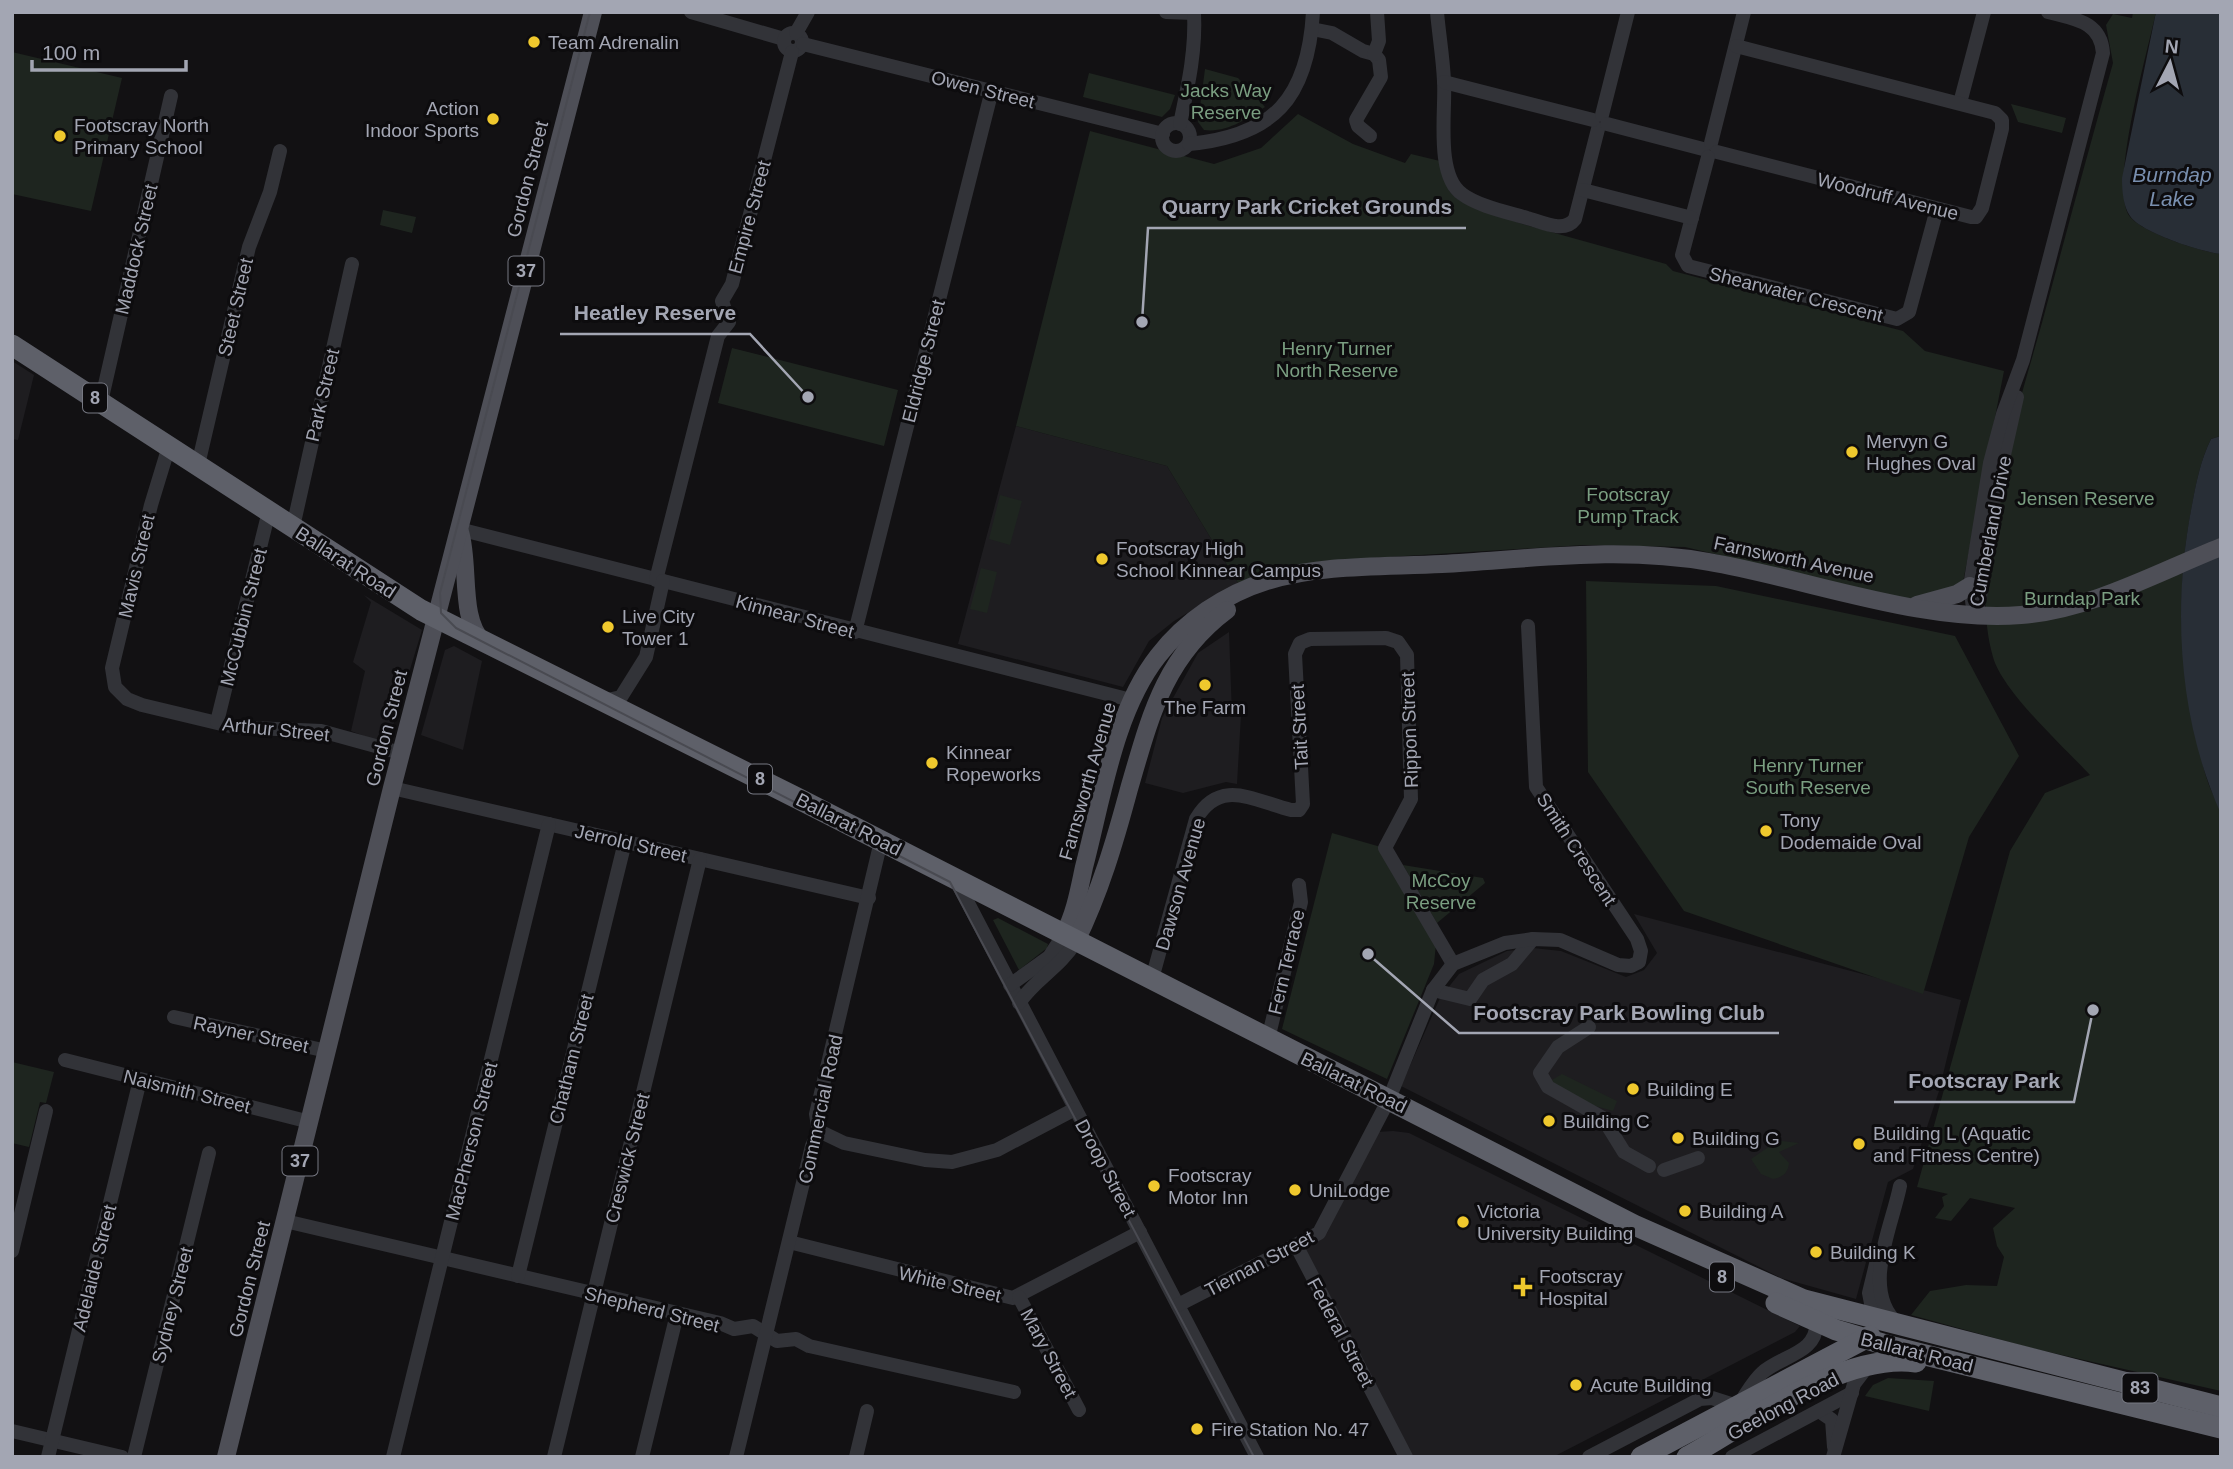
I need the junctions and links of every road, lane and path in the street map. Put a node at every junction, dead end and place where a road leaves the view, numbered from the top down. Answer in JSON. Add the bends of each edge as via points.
{"nodes":[{"id":1,"x":593,"y":12,"type":"edge"},
{"id":2,"x":691,"y":12,"type":"edge"},
{"id":3,"x":807,"y":12,"type":"edge"},
{"id":4,"x":1166,"y":12,"type":"edge"},
{"id":5,"x":1312,"y":12,"type":"edge"},
{"id":6,"x":1377,"y":12,"type":"edge"},
{"id":7,"x":1437,"y":12,"type":"edge"},
{"id":8,"x":1628,"y":12,"type":"edge"},
{"id":9,"x":1744,"y":12,"type":"edge"},
{"id":10,"x":1984,"y":12,"type":"edge"},
{"id":11,"x":2048,"y":12,"type":"edge"},
{"id":12,"x":1194,"y":13,"type":"edge"},
{"id":13,"x":1312,"y":29,"type":"junction"},
{"id":14,"x":794,"y":42,"type":"junction"},
{"id":15,"x":1736,"y":46,"type":"junction"},
{"id":16,"x":1374,"y":54,"type":"junction"},
{"id":17,"x":1444,"y":82,"type":"junction"},
{"id":18,"x":992,"y":90,"type":"junction"},
{"id":19,"x":171,"y":96,"type":"dead end"},
{"id":20,"x":1960,"y":103,"type":"junction"},
{"id":21,"x":1600,"y":122,"type":"junction"},
{"id":22,"x":1180,"y":124,"type":"junction"},
{"id":23,"x":1163,"y":134,"type":"junction"},
{"id":24,"x":1370,"y":136,"type":"dead end"},
{"id":25,"x":1189,"y":144,"type":"junction"},
{"id":26,"x":1709,"y":150,"type":"junction"},
{"id":27,"x":281,"y":151,"type":"dead end"},
{"id":28,"x":1583,"y":190,"type":"junction"},
{"id":29,"x":1937,"y":209,"type":"junction"},
{"id":30,"x":1692,"y":218,"type":"junction"},
{"id":31,"x":352,"y":264,"type":"dead end"},
{"id":32,"x":15,"y":348,"type":"edge"},
{"id":33,"x":2023,"y":360,"type":"junction"},
{"id":34,"x":101,"y":402,"type":"junction"},
{"id":35,"x":169,"y":446,"type":"junction"},
{"id":36,"x":198,"y":465,"type":"junction"},
{"id":37,"x":269,"y":511,"type":"junction"},
{"id":38,"x":293,"y":527,"type":"junction"},
{"id":39,"x":458,"y":529,"type":"junction"},
{"id":40,"x":2221,"y":547,"type":"edge"},
{"id":41,"x":1345,"y":570,"type":"junction"},
{"id":42,"x":659,"y":581,"type":"junction"},
{"id":43,"x":1970,"y":586,"type":"junction"},
{"id":44,"x":1914,"y":606,"type":"junction"},
{"id":45,"x":1974,"y":615,"type":"junction"},
{"id":46,"x":436,"y":618,"type":"junction"},
{"id":47,"x":1528,"y":626,"type":"dead end"},
{"id":48,"x":855,"y":632,"type":"junction"},
{"id":49,"x":483,"y":642,"type":"junction"},
{"id":50,"x":1300,"y":643,"type":"joint"},
{"id":51,"x":115,"y":687,"type":"joint"},
{"id":52,"x":628,"y":690,"type":"junction"},
{"id":53,"x":1131,"y":700,"type":"junction"},
{"id":54,"x":603,"y":701,"type":"junction"},
{"id":55,"x":1153,"y":706,"type":"junction"},
{"id":56,"x":631,"y":715,"type":"junction"},
{"id":57,"x":217,"y":722,"type":"junction"},
{"id":58,"x":401,"y":753,"type":"junction"},
{"id":59,"x":1106,"y":783,"type":"junction"},
{"id":60,"x":392,"y":788,"type":"junction"},
{"id":61,"x":1129,"y":789,"type":"junction"},
{"id":62,"x":1299,"y":810,"type":"joint"},
{"id":63,"x":549,"y":824,"type":"junction"},
{"id":64,"x":1095,"y":828,"type":"junction"},
{"id":65,"x":1116,"y":834,"type":"junction"},
{"id":66,"x":881,"y":841,"type":"junction"},
{"id":67,"x":625,"y":842,"type":"junction"},
{"id":68,"x":700,"y":859,"type":"junction"},
{"id":69,"x":955,"y":879,"type":"junction"},
{"id":70,"x":1299,"y":885,"type":"dead end"},
{"id":71,"x":869,"y":898,"type":"junction"},
{"id":72,"x":1070,"y":938,"type":"junction"},
{"id":73,"x":1533,"y":939,"type":"junction"},
{"id":74,"x":1453,"y":964,"type":"junction"},
{"id":75,"x":1152,"y":979,"type":"junction"},
{"id":76,"x":1010,"y":985,"type":"junction"},
{"id":77,"x":1433,"y":989,"type":"junction"},
{"id":78,"x":1019,"y":1003,"type":"junction"},
{"id":79,"x":174,"y":1017,"type":"dead end"},
{"id":80,"x":1589,"y":1027,"type":"dead end"},
{"id":81,"x":1268,"y":1039,"type":"junction"},
{"id":82,"x":327,"y":1051,"type":"junction"},
{"id":83,"x":65,"y":1060,"type":"dead end"},
{"id":84,"x":140,"y":1080,"type":"junction"},
{"id":85,"x":1389,"y":1099,"type":"junction"},
{"id":86,"x":1075,"y":1109,"type":"junction"},
{"id":87,"x":46,"y":1111,"type":"dead end"},
{"id":88,"x":310,"y":1122,"type":"junction"},
{"id":89,"x":819,"y":1131,"type":"junction"},
{"id":90,"x":209,"y":1153,"type":"dead end"},
{"id":91,"x":1698,"y":1158,"type":"dead end"},
{"id":92,"x":1649,"y":1166,"type":"dead end"},
{"id":93,"x":1664,"y":1170,"type":"dead end"},
{"id":94,"x":1900,"y":1186,"type":"dead end"},
{"id":95,"x":285,"y":1221,"type":"junction"},
{"id":96,"x":1634,"y":1225,"type":"junction"},
{"id":97,"x":1140,"y":1232,"type":"junction"},
{"id":98,"x":789,"y":1242,"type":"junction"},
{"id":99,"x":1296,"y":1245,"type":"junction"},
{"id":100,"x":1884,"y":1250,"type":"junction"},
{"id":101,"x":12,"y":1251,"type":"edge"},
{"id":102,"x":442,"y":1258,"type":"junction"},
{"id":103,"x":518,"y":1276,"type":"junction"},
{"id":104,"x":594,"y":1294,"type":"junction"},
{"id":105,"x":1019,"y":1297,"type":"junction"},
{"id":106,"x":1178,"y":1305,"type":"junction"},
{"id":107,"x":677,"y":1314,"type":"junction"},
{"id":108,"x":1816,"y":1322,"type":"junction"},
{"id":109,"x":1911,"y":1329,"type":"junction"},
{"id":110,"x":1878,"y":1334,"type":"junction"},
{"id":111,"x":766,"y":1335,"type":"junction"},
{"id":112,"x":1867,"y":1367,"type":"junction"},
{"id":113,"x":2008,"y":1374,"type":"junction"},
{"id":114,"x":1014,"y":1392,"type":"dead end"},
{"id":115,"x":1852,"y":1393,"type":"junction"},
{"id":116,"x":1738,"y":1405,"type":"junction"},
{"id":117,"x":2221,"y":1407,"type":"edge"},
{"id":118,"x":1079,"y":1410,"type":"dead end"},
{"id":119,"x":867,"y":1411,"type":"dead end"},
{"id":120,"x":1819,"y":1411,"type":"junction"},
{"id":121,"x":2221,"y":1428,"type":"edge"},
{"id":122,"x":12,"y":1431,"type":"edge"},
{"id":123,"x":1735,"y":1431,"type":"junction"},
{"id":124,"x":12,"y":1441,"type":"edge"},
{"id":125,"x":50,"y":1449,"type":"edge"},
{"id":126,"x":1746,"y":1450,"type":"junction"},
{"id":127,"x":1833,"y":1454,"type":"edge"},
{"id":128,"x":81,"y":1457,"type":"edge"},
{"id":129,"x":122,"y":1457,"type":"edge"},
{"id":130,"x":134,"y":1457,"type":"edge"},
{"id":131,"x":226,"y":1457,"type":"edge"},
{"id":132,"x":393,"y":1457,"type":"edge"},
{"id":133,"x":554,"y":1457,"type":"edge"},
{"id":134,"x":642,"y":1457,"type":"edge"},
{"id":135,"x":736,"y":1457,"type":"edge"},
{"id":136,"x":856,"y":1457,"type":"edge"},
{"id":137,"x":1257,"y":1457,"type":"edge"},
{"id":138,"x":1406,"y":1457,"type":"edge"},
{"id":139,"x":1589,"y":1457,"type":"edge"},
{"id":140,"x":1641,"y":1457,"type":"edge"},
{"id":141,"x":1686,"y":1457,"type":"edge"},
{"id":142,"x":1732,"y":1457,"type":"edge"}],
"edges":[{"from":1,"to":39,"type":"main road","name":"Gordon Street","number":"37"},
{"from":2,"to":14,"type":"street","name":"Owen Street"},
{"from":3,"to":14,"type":"street"},
{"from":4,"to":12,"type":"street"},
{"from":5,"to":13,"type":"street"},
{"from":6,"to":16,"type":"street","via":[[1379,41]]},
{"from":7,"to":17,"type":"street"},
{"from":8,"to":21,"type":"street"},
{"from":9,"to":15,"type":"street","name":"Shearwater Crescent"},
{"from":10,"to":20,"type":"street"},
{"from":11,"to":33,"type":"street","name":"Cumberland Drive","via":[[2092,26],[2099,33],[2103,53]]},
{"from":12,"to":22,"type":"street","via":[[1190,81]]},
{"from":13,"to":16,"type":"street","via":[[1332,33]]},
{"from":13,"to":25,"type":"street","via":[[1308,57],[1294,89],[1276,113],[1243,135]]},
{"from":14,"to":18,"type":"street","name":"Owen Street"},
{"from":14,"to":42,"type":"street","name":"Empire Street","via":[[732,284],[722,301],[729,322],[718,336]]},
{"from":15,"to":20,"type":"street","name":"Woodruff Avenue"},
{"from":15,"to":26,"type":"street","name":"Shearwater Crescent"},
{"from":16,"to":24,"type":"street","via":[[1381,77],[1356,120]]},
{"from":17,"to":21,"type":"street","name":"Woodruff Avenue"},
{"from":17,"to":28,"type":"street","via":[[1446,162],[1454,187],[1462,195],[1562,228],[1570,226]]},
{"from":18,"to":23,"type":"street","name":"Owen Street"},
{"from":18,"to":48,"type":"street","name":"Eldridge Street"},
{"from":19,"to":34,"type":"street","name":"Maddock Street"},
{"from":20,"to":29,"type":"street","name":"Woodruff Avenue","via":[[1996,113],[2002,129],[1980,213],[1971,218]]},
{"from":21,"to":26,"type":"street","name":"Woodruff Avenue"},
{"from":21,"to":28,"type":"street"},
{"from":22,"to":23,"type":"street","via":[[1168,126]]},
{"from":22,"to":25,"type":"street","via":[[1190,133]]},
{"from":23,"to":25,"type":"street","via":[[1170,149],[1180,151]]},
{"from":26,"to":29,"type":"street","name":"Woodruff Avenue"},
{"from":26,"to":30,"type":"street","name":"Shearwater Crescent"},
{"from":27,"to":36,"type":"street","name":"Steet Street","via":[[249,247]]},
{"from":28,"to":30,"type":"street"},
{"from":29,"to":30,"type":"street","name":"Shearwater Crescent","via":[[1909,312],[1897,320],[1688,266],[1682,255]]},
{"from":31,"to":38,"type":"street","name":"Park Street"},
{"from":32,"to":34,"type":"highway","name":"Ballarat Road","number":"8"},
{"from":33,"to":43,"type":"street","name":"Cumberland Drive","via":[[1990,463]]},
{"from":33,"to":45,"type":"street","name":"Cumberland Drive"},
{"from":34,"to":35,"type":"highway","name":"Ballarat Road","number":"8"},
{"from":35,"to":36,"type":"highway","name":"Ballarat Road","number":"8"},
{"from":35,"to":51,"type":"street","name":"Mavis Street","via":[[112,668]]},
{"from":36,"to":37,"type":"highway","name":"Ballarat Road","number":"8"},
{"from":37,"to":38,"type":"highway","name":"Ballarat Road","number":"8"},
{"from":37,"to":57,"type":"street","name":"McCubbin Street"},
{"from":38,"to":46,"type":"highway","name":"Ballarat Road","number":"8"},
{"from":39,"to":42,"type":"street","name":"Kinnear Street"},
{"from":39,"to":46,"type":"main road","name":"Gordon Street","number":"37"},
{"from":39,"to":49,"type":"main road","via":[[466,558],[471,625]]},
{"from":40,"to":45,"type":"main road","name":"Farnsworth Avenue","via":[[2068,606],[2022,615]]},
{"from":41,"to":44,"type":"main road","name":"Farnsworth Avenue","via":[[1577,554],[1660,554]]},
{"from":41,"to":53,"type":"main road","name":"Farnsworth Avenue","via":[[1282,577],[1216,604],[1165,647]]},
{"from":41,"to":55,"type":"main road","name":"Farnsworth Avenue","via":[[1278,585],[1226,611],[1187,648]]},
{"from":42,"to":48,"type":"street","name":"Kinnear Street"},
{"from":42,"to":52,"type":"street","via":[[646,657]]},
{"from":43,"to":44,"type":"main road"},
{"from":43,"to":45,"type":"street","name":"Cumberland Drive"},
{"from":44,"to":45,"type":"main road","name":"Farnsworth Avenue"},
{"from":46,"to":49,"type":"highway","name":"Ballarat Road","number":"8"},
{"from":46,"to":58,"type":"main road","name":"Gordon Street","number":"37"},
{"from":47,"to":73,"type":"street","name":"Smith Crescent","via":[[1536,787],[1641,951],[1639,961],[1631,966],[1618,965],[1560,940]]},
{"from":48,"to":53,"type":"street","name":"Kinnear Street"},
{"from":49,"to":54,"type":"highway","name":"Ballarat Road","number":"8"},
{"from":50,"to":62,"type":"street","name":"Tait Street","via":[[1295,654],[1303,804]]},
{"from":50,"to":74,"type":"street","name":"Rippon Street","via":[[1310,639],[1398,642],[1407,655],[1411,799],[1385,848]]},
{"from":51,"to":57,"type":"street","name":"Arthur Street","via":[[142,705]]},
{"from":52,"to":54,"type":"street","via":[[621,697]]},
{"from":52,"to":56,"type":"street"},
{"from":53,"to":55,"type":"main road"},
{"from":53,"to":59,"type":"main road","name":"Farnsworth Avenue"},
{"from":54,"to":56,"type":"highway","name":"Ballarat Road","number":"8"},
{"from":55,"to":61,"type":"main road","name":"Farnsworth Avenue"},
{"from":56,"to":66,"type":"highway","name":"Ballarat Road","number":"8"},
{"from":57,"to":58,"type":"street","name":"Arthur Street","via":[[321,731]]},
{"from":58,"to":60,"type":"main road","name":"Gordon Street","number":"37"},
{"from":59,"to":61,"type":"main road"},
{"from":59,"to":64,"type":"main road","name":"Farnsworth Avenue"},
{"from":60,"to":63,"type":"street","name":"Jerrold Street"},
{"from":60,"to":82,"type":"main road","name":"Gordon Street","number":"37"},
{"from":61,"to":65,"type":"main road","name":"Farnsworth Avenue"},
{"from":62,"to":75,"type":"street","name":"Dawson Avenue","via":[[1234,795],[1221,794],[1206,802],[1196,819]]},
{"from":63,"to":67,"type":"street","name":"Jerrold Street"},
{"from":63,"to":102,"type":"street","name":"MacPherson Street"},
{"from":64,"to":65,"type":"main road"},
{"from":64,"to":72,"type":"main road","name":"Farnsworth Avenue","via":[[1070,920]]},
{"from":65,"to":72,"type":"main road","name":"Farnsworth Avenue","via":[[1101,884]]},
{"from":66,"to":69,"type":"highway","name":"Ballarat Road","number":"8"},
{"from":66,"to":71,"type":"street","name":"Commercial Road"},
{"from":67,"to":68,"type":"street","name":"Jerrold Street"},
{"from":67,"to":103,"type":"street","name":"Chatham Street"},
{"from":68,"to":71,"type":"street","name":"Jerrold Street"},
{"from":68,"to":104,"type":"street","name":"Creswick Street"},
{"from":69,"to":72,"type":"highway","name":"Ballarat Road","number":"8"},
{"from":69,"to":76,"type":"street","name":"Droop Street"},
{"from":70,"to":81,"type":"street","name":"Fern Terrace","via":[[1301,902]]},
{"from":71,"to":89,"type":"street","name":"Commercial Road","via":[[816,1114]]},
{"from":72,"to":75,"type":"highway","name":"Ballarat Road","number":"8"},
{"from":72,"to":76,"type":"street","name":"Farnsworth Avenue"},
{"from":72,"to":78,"type":"street","name":"Farnsworth Avenue","via":[[1063,962],[1033,985]]},
{"from":73,"to":74,"type":"street","via":[[1505,943]]},
{"from":73,"to":77,"type":"street","via":[[1512,964],[1483,980],[1470,999]]},
{"from":74,"to":77,"type":"street","name":"Tiernan Street"},
{"from":75,"to":81,"type":"highway","name":"Ballarat Road","number":"8"},
{"from":76,"to":78,"type":"street","name":"Droop Street"},
{"from":77,"to":85,"type":"street","name":"Tiernan Street"},
{"from":78,"to":86,"type":"street","name":"Droop Street"},
{"from":79,"to":82,"type":"street","name":"Rayner Street"},
{"from":80,"to":92,"type":"street","via":[[1558,1047],[1540,1073],[1548,1087],[1604,1118],[1624,1152]]},
{"from":81,"to":85,"type":"highway","name":"Ballarat Road","number":"8"},
{"from":82,"to":88,"type":"main road","name":"Gordon Street","number":"37"},
{"from":83,"to":84,"type":"street","name":"Naismith Street"},
{"from":84,"to":88,"type":"street","name":"Naismith Street"},
{"from":84,"to":125,"type":"street","name":"Adelaide Street"},
{"from":85,"to":96,"type":"highway","name":"Ballarat Road","number":"8"},
{"from":85,"to":99,"type":"street","name":"Tiernan Street","via":[[1319,1233]]},
{"from":86,"to":89,"type":"street","via":[[997,1150],[953,1162],[844,1143]]},
{"from":86,"to":97,"type":"street","name":"Droop Street"},
{"from":87,"to":101,"type":"street"},
{"from":88,"to":95,"type":"main road","name":"Gordon Street","number":"37"},
{"from":89,"to":98,"type":"street","name":"Commercial Road"},
{"from":90,"to":130,"type":"street","name":"Sydney Street"},
{"from":91,"to":93,"type":"street"},
{"from":94,"to":100,"type":"street"},
{"from":95,"to":102,"type":"street","name":"Shepherd Street"},
{"from":95,"to":131,"type":"main road","name":"Gordon Street","number":"37"},
{"from":96,"to":108,"type":"highway","name":"Ballarat Road","number":"8","via":[[1669,1251]]},
{"from":96,"to":110,"type":"highway","name":"Ballarat Road","number":"8"},
{"from":97,"to":105,"type":"street","name":"White Street"},
{"from":97,"to":106,"type":"street","name":"Droop Street"},
{"from":98,"to":105,"type":"street","name":"White Street","via":[[1008,1298]]},
{"from":98,"to":111,"type":"street","name":"Commercial Road"},
{"from":99,"to":106,"type":"street","name":"Tiernan Street"},
{"from":99,"to":138,"type":"street","name":"Federal Street"},
{"from":100,"to":109,"type":"street","via":[[1882,1302],[1893,1319]]},
{"from":100,"to":110,"type":"street","via":[[1870,1284],[1869,1302]]},
{"from":102,"to":103,"type":"street","name":"Shepherd Street"},
{"from":102,"to":132,"type":"street","name":"MacPherson Street"},
{"from":103,"to":104,"type":"street","name":"Shepherd Street"},
{"from":104,"to":107,"type":"street","name":"Shepherd Street"},
{"from":104,"to":133,"type":"street","name":"Creswick Street"},
{"from":105,"to":118,"type":"street","name":"Mary Street"},
{"from":106,"to":137,"type":"street","name":"Droop Street"},
{"from":107,"to":111,"type":"street","name":"Shepherd Street","via":[[729,1329],[752,1326]]},
{"from":107,"to":134,"type":"street"},
{"from":108,"to":110,"type":"highway","name":"Ballarat Road","number":"8"},
{"from":108,"to":116,"type":"street","via":[[1811,1341],[1761,1373]]},
{"from":109,"to":110,"type":"highway","name":"Geelong Road","number":"83"},
{"from":109,"to":117,"type":"highway","name":"Ballarat Road","number":"83"},
{"from":110,"to":113,"type":"highway","name":"Ballarat Road","number":"8"},
{"from":110,"to":116,"type":"highway","name":"Geelong Road","number":"83"},
{"from":111,"to":114,"type":"street","name":"Shepherd Street"},
{"from":111,"to":135,"type":"street","name":"Commercial Road"},
{"from":112,"to":113,"type":"highway","name":"Geelong Road","number":"83","via":[[1899,1361]]},
{"from":112,"to":115,"type":"street"},
{"from":112,"to":123,"type":"highway","name":"Geelong Road","number":"83","via":[[1821,1383]]},
{"from":113,"to":121,"type":"highway","name":"Ballarat Road","number":"83"},
{"from":115,"to":120,"type":"street"},
{"from":115,"to":127,"type":"street"},
{"from":116,"to":139,"type":"street","via":[[1710,1398],[1697,1400]]},
{"from":116,"to":140,"type":"highway","name":"Geelong Road","number":"83"},
{"from":119,"to":136,"type":"street"},
{"from":120,"to":126,"type":"street"},
{"from":120,"to":127,"type":"street","via":[[1833,1422]]},
{"from":122,"to":125,"type":"street"},
{"from":123,"to":126,"type":"street"},
{"from":123,"to":141,"type":"highway","name":"Geelong Road","number":"83"},
{"from":124,"to":125,"type":"street"},
{"from":125,"to":128,"type":"street"},
{"from":125,"to":129,"type":"street"},
{"from":126,"to":142,"type":"street"}]}
